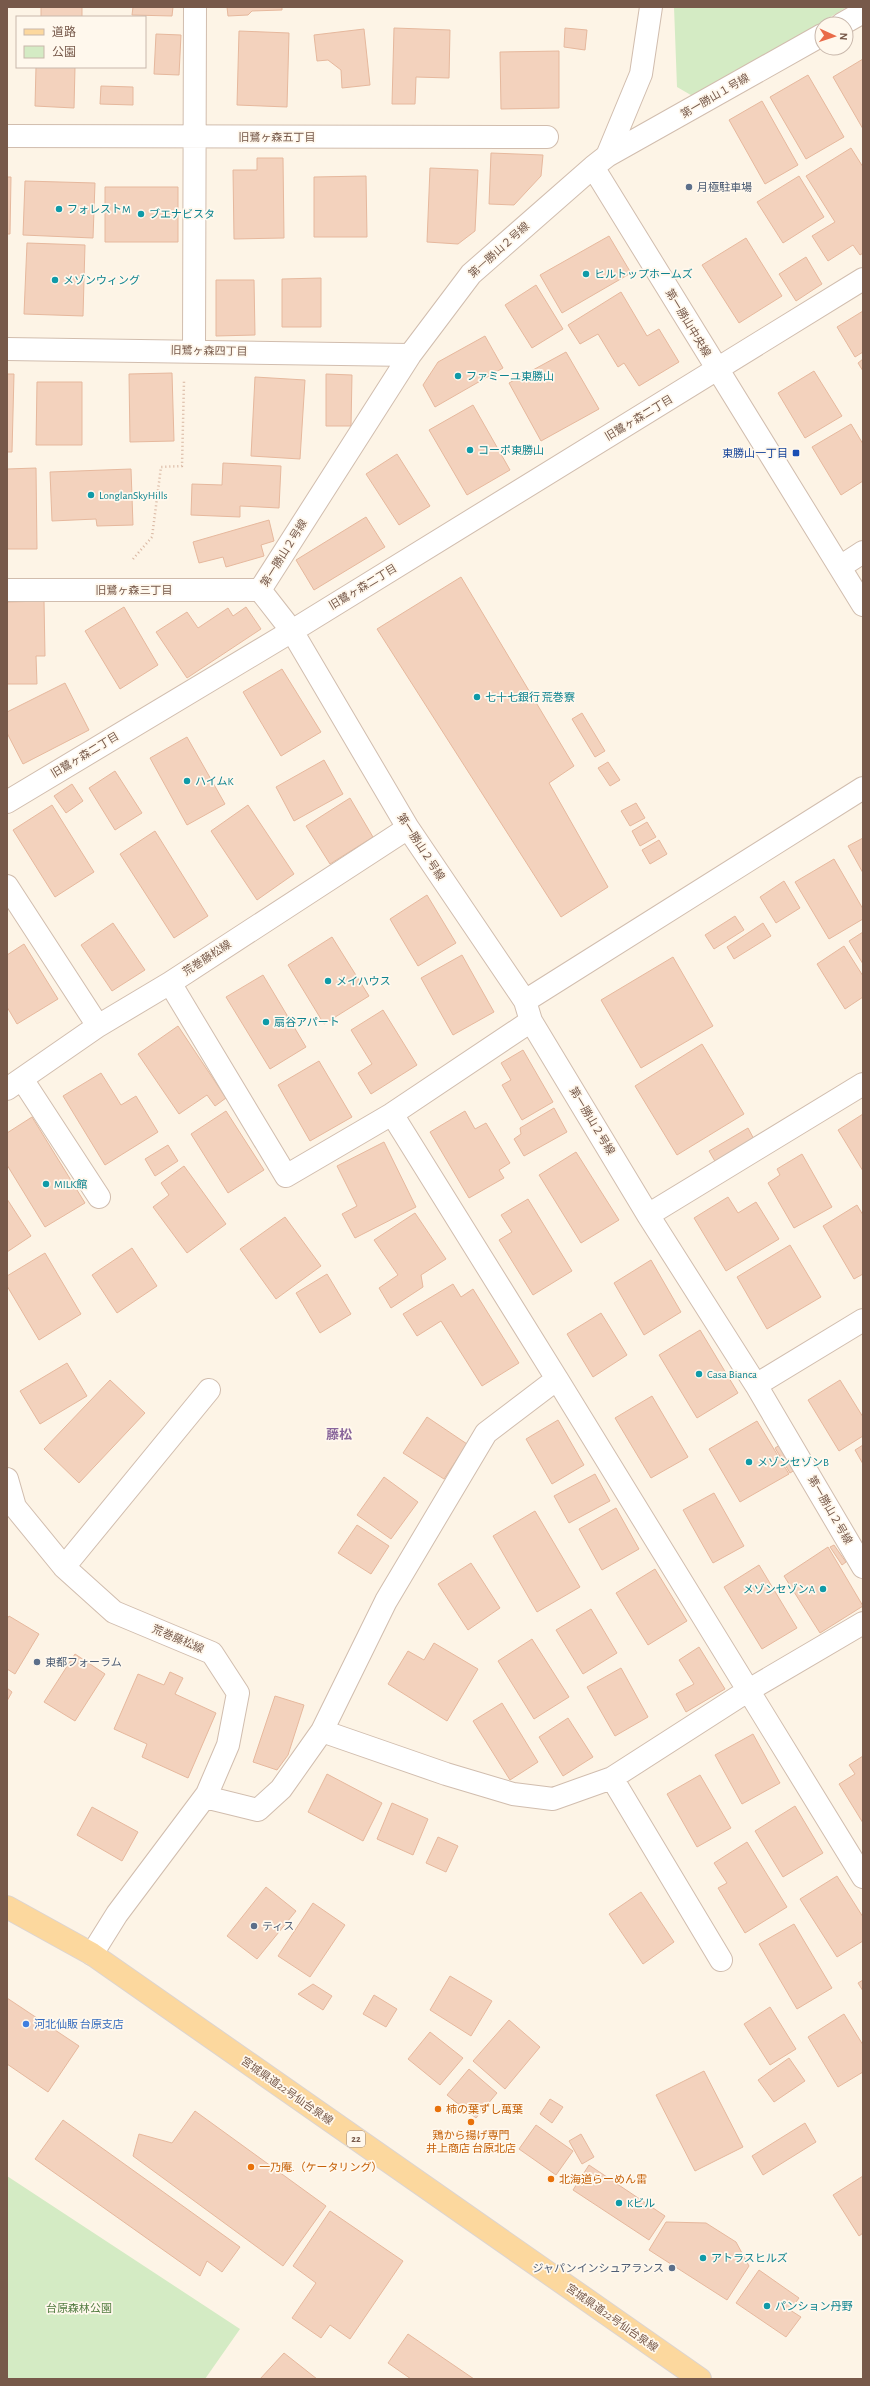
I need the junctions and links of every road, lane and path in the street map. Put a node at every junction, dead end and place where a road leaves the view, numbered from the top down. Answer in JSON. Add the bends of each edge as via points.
{"nodes":[{"id":1,"x":195,"y":7,"type":"edge"},
{"id":2,"x":651,"y":7,"type":"edge"},
{"id":3,"x":863,"y":12,"type":"edge"},
{"id":4,"x":854,"y":17,"type":"edge"},
{"id":5,"x":814,"y":40,"type":"edge"},
{"id":6,"x":7,"y":136,"type":"edge"},
{"id":7,"x":195,"y":137,"type":"junction"},
{"id":8,"x":547,"y":137,"type":"dead end"},
{"id":9,"x":600,"y":162,"type":"junction"},
{"id":10,"x":863,"y":279,"type":"edge"},
{"id":11,"x":7,"y":349,"type":"edge"},
{"id":12,"x":189,"y":351,"type":"junction"},
{"id":13,"x":410,"y":355,"type":"junction"},
{"id":14,"x":717,"y":370,"type":"junction"},
{"id":15,"x":863,"y":552,"type":"edge"},
{"id":16,"x":840,"y":567,"type":"junction"},
{"id":17,"x":7,"y":590,"type":"edge"},
{"id":18,"x":106,"y":590,"type":"junction"},
{"id":19,"x":260,"y":590,"type":"junction"},
{"id":20,"x":863,"y":605,"type":"edge"},
{"id":21,"x":292,"y":631,"type":"junction"},
{"id":22,"x":863,"y":788,"type":"edge"},
{"id":23,"x":7,"y":802,"type":"edge"},
{"id":24,"x":408,"y":828,"type":"junction"},
{"id":25,"x":7,"y":886,"type":"edge"},
{"id":26,"x":170,"y":983,"type":"junction"},
{"id":27,"x":528,"y":1011,"type":"junction"},
{"id":28,"x":98,"y":1026,"type":"junction"},
{"id":29,"x":14,"y":1084,"type":"edge"},
{"id":30,"x":863,"y":1084,"type":"edge"},
{"id":31,"x":392,"y":1114,"type":"junction"},
{"id":32,"x":99,"y":1197,"type":"dead end"},
{"id":33,"x":648,"y":1215,"type":"junction"},
{"id":34,"x":863,"y":1320,"type":"edge"},
{"id":35,"x":557,"y":1379,"type":"junction"},
{"id":36,"x":756,"y":1385,"type":"junction"},
{"id":37,"x":209,"y":1390,"type":"dead end"},
{"id":38,"x":7,"y":1479,"type":"edge"},
{"id":39,"x":64,"y":1567,"type":"junction"},
{"id":40,"x":863,"y":1567,"type":"edge"},
{"id":41,"x":863,"y":1623,"type":"edge"},
{"id":42,"x":749,"y":1690,"type":"junction"},
{"id":43,"x":322,"y":1732,"type":"junction"},
{"id":44,"x":612,"y":1778,"type":"junction"},
{"id":45,"x":205,"y":1796,"type":"junction"},
{"id":46,"x":863,"y":1877,"type":"edge"},
{"id":47,"x":7,"y":1907,"type":"edge"},
{"id":48,"x":92,"y":1954,"type":"junction"},
{"id":49,"x":721,"y":1960,"type":"dead end"},
{"id":50,"x":700,"y":2379,"type":"edge"}],
"edges":[{"from":1,"to":7,"type":"street"},
{"from":2,"to":9,"type":"street","via":[[641,74]]},
{"from":3,"to":4,"type":"street"},
{"from":5,"to":9,"type":"street","name":"第一勝山１号線"},
{"from":6,"to":7,"type":"street","name":"旧鷺ヶ森五丁目"},
{"from":7,"to":8,"type":"street","name":"旧鷺ヶ森五丁目"},
{"from":7,"to":12,"type":"street"},
{"from":9,"to":13,"type":"street","name":"第一勝山２号線","via":[[471,274]]},
{"from":9,"to":14,"type":"street","name":"第一勝山中央線"},
{"from":10,"to":14,"type":"street","name":"旧鷺ヶ森二丁目"},
{"from":11,"to":12,"type":"street","name":"旧鷺ヶ森四丁目"},
{"from":12,"to":13,"type":"street","name":"旧鷺ヶ森四丁目"},
{"from":12,"to":18,"type":"path","via":[[182,466],[161,467],[152,537]]},
{"from":13,"to":19,"type":"street","name":"第一勝山２号線"},
{"from":14,"to":16,"type":"street","name":"第一勝山中央線"},
{"from":14,"to":21,"type":"street","name":"旧鷺ヶ森二丁目"},
{"from":15,"to":16,"type":"street"},
{"from":16,"to":20,"type":"street","name":"第一勝山中央線"},
{"from":17,"to":18,"type":"street","name":"旧鷺ヶ森三丁目"},
{"from":18,"to":19,"type":"street","name":"旧鷺ヶ森三丁目"},
{"from":19,"to":21,"type":"street","name":"第一勝山２号線"},
{"from":21,"to":23,"type":"street","name":"旧鷺ヶ森二丁目"},
{"from":21,"to":24,"type":"street","name":"第一勝山２号線"},
{"from":22,"to":27,"type":"street"},
{"from":24,"to":26,"type":"street","name":"荒巻藤松線"},
{"from":24,"to":27,"type":"street","name":"第一勝山２号線"},
{"from":25,"to":28,"type":"street"},
{"from":26,"to":28,"type":"street","name":"荒巻藤松線"},
{"from":26,"to":31,"type":"street","via":[[286,1176]]},
{"from":27,"to":31,"type":"street"},
{"from":27,"to":33,"type":"street","name":"第一勝山２号線"},
{"from":28,"to":29,"type":"street","name":"荒巻藤松線"},
{"from":29,"to":32,"type":"street"},
{"from":30,"to":33,"type":"street"},
{"from":31,"to":35,"type":"street"},
{"from":33,"to":36,"type":"street","name":"第一勝山２号線"},
{"from":34,"to":36,"type":"street"},
{"from":35,"to":42,"type":"street"},
{"from":35,"to":43,"type":"street","via":[[486,1433],[386,1601]]},
{"from":36,"to":40,"type":"street","name":"第一勝山２号線"},
{"from":37,"to":39,"type":"street"},
{"from":38,"to":39,"type":"street","name":"荒巻藤松線","via":[[15,1507]]},
{"from":39,"to":45,"type":"street","name":"荒巻藤松線","via":[[114,1612],[212,1653],[238,1693],[228,1745]]},
{"from":41,"to":42,"type":"street"},
{"from":42,"to":44,"type":"street"},
{"from":42,"to":46,"type":"street"},
{"from":43,"to":44,"type":"street","via":[[514,1794],[553,1799]]},
{"from":43,"to":45,"type":"street","via":[[280,1789],[258,1810]]},
{"from":44,"to":49,"type":"street"},
{"from":45,"to":48,"type":"street","name":"荒巻藤松線","via":[[117,1914]]},
{"from":47,"to":48,"type":"main road","name":"宮城県道22号仙台泉線","number":"22"},
{"from":48,"to":50,"type":"main road","name":"宮城県道22号仙台泉線","number":"22"}]}
